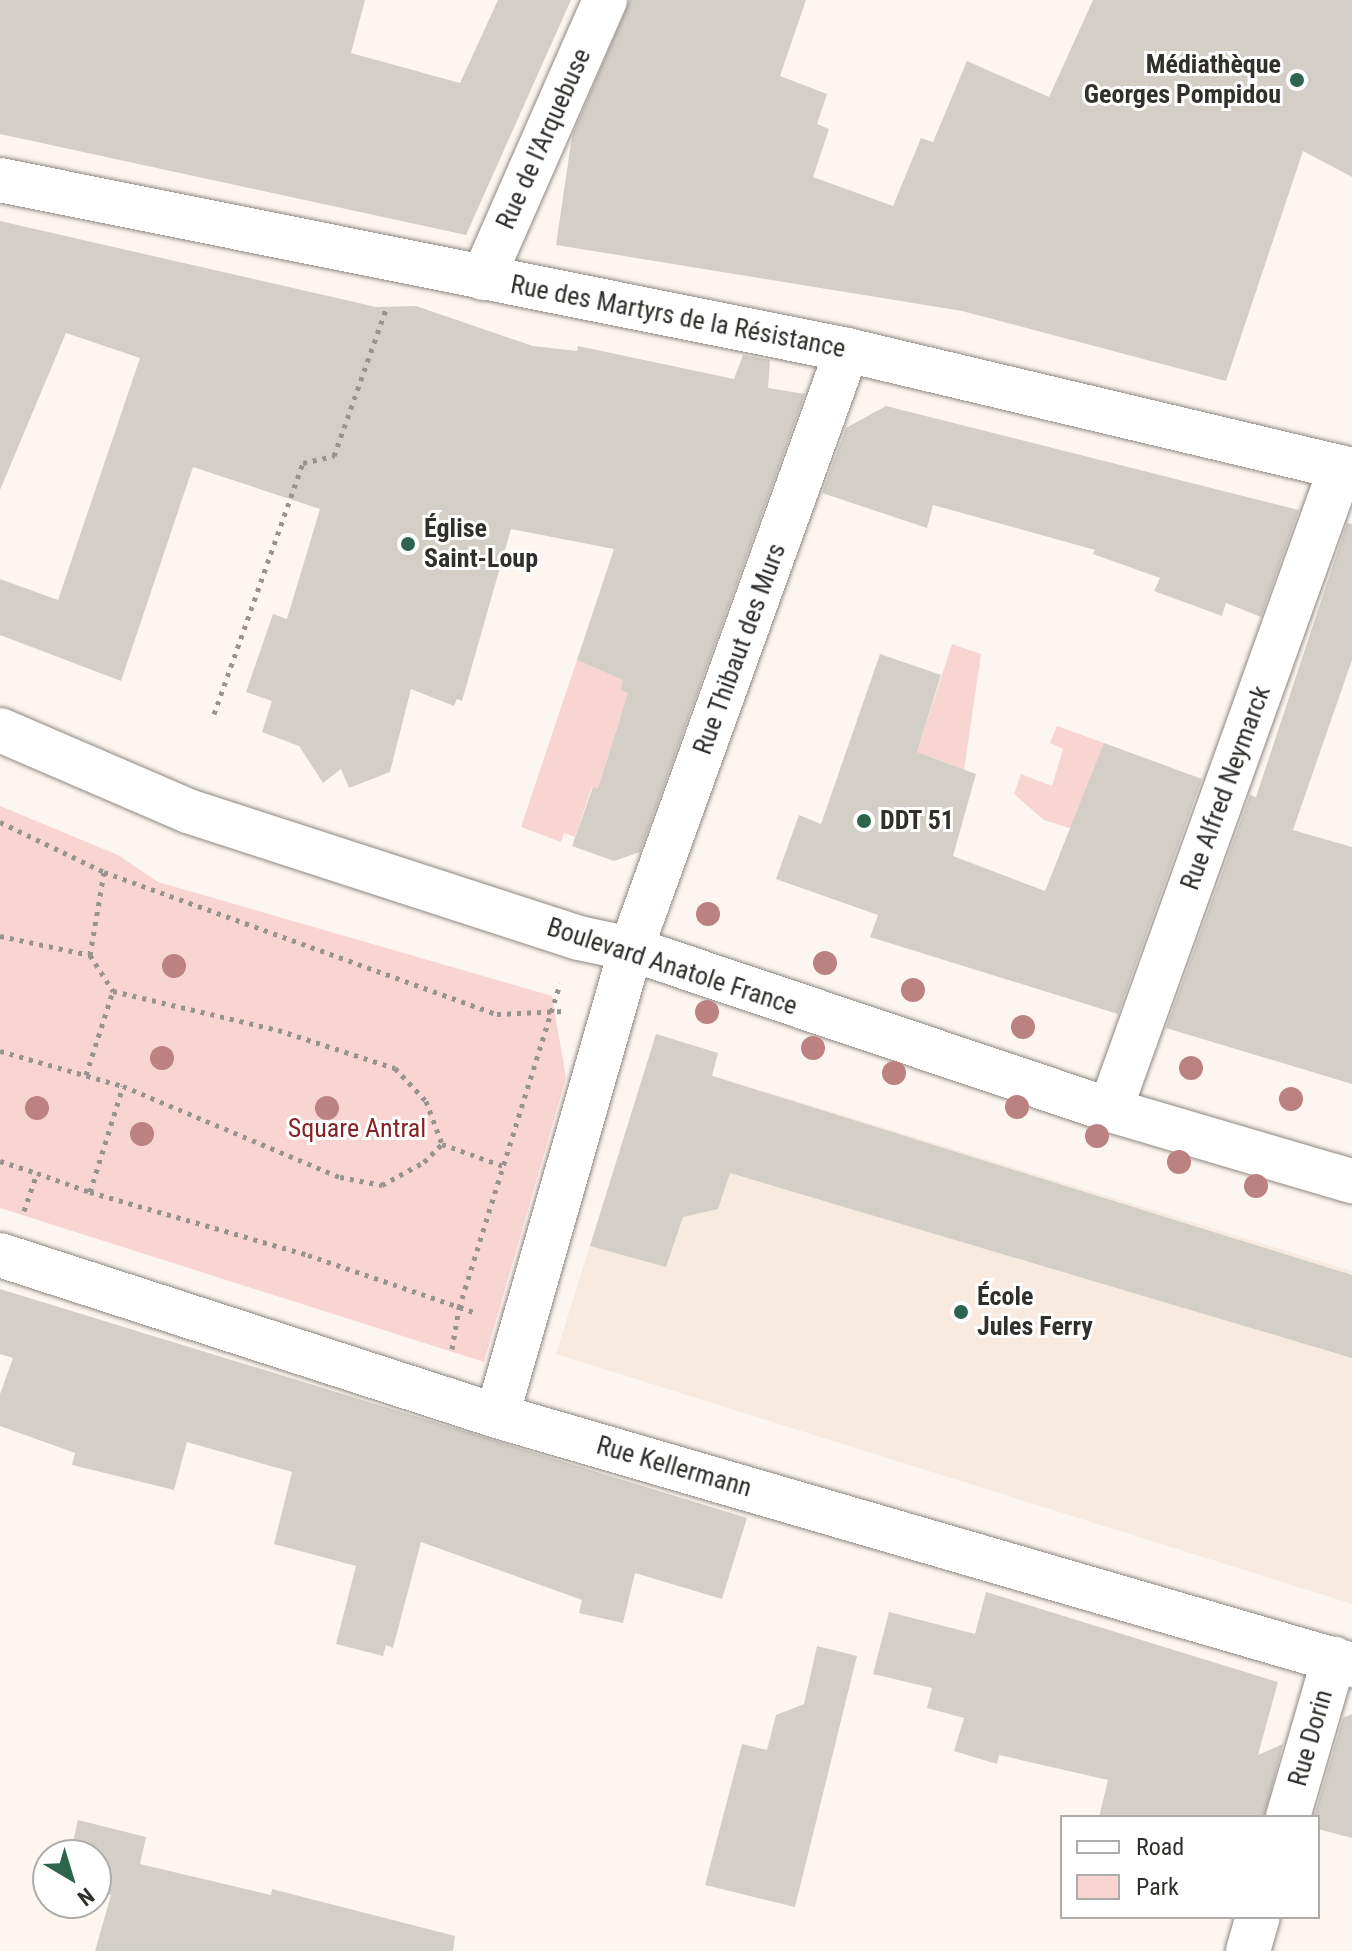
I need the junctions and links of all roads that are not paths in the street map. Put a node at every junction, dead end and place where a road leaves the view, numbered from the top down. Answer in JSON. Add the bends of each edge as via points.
{"nodes":[{"id":1,"x":605,"y":0,"type":"edge"},
{"id":2,"x":0,"y":180,"type":"edge"},
{"id":3,"x":483,"y":278,"type":"junction"},
{"id":4,"x":847,"y":350,"type":"junction"},
{"id":5,"x":1346,"y":469,"type":"edge"},
{"id":6,"x":0,"y":730,"type":"edge"},
{"id":7,"x":631,"y":949,"type":"junction"},
{"id":8,"x":1110,"y":1110,"type":"junction"},
{"id":9,"x":1352,"y":1181,"type":"edge"},
{"id":10,"x":4,"y":1257,"type":"edge"},
{"id":11,"x":497,"y":1416,"type":"junction"},
{"id":12,"x":1343,"y":1662,"type":"edge"},
{"id":13,"x":1289,"y":1815,"type":"edge"},
{"id":14,"x":1257,"y":1919,"type":"edge"},
{"id":15,"x":1248,"y":1951,"type":"edge"}],
"edges":[{"from":1,"to":3,"type":"street","name":"Rue de l'Arquebuse"},
{"from":2,"to":3,"type":"street","name":"Rue des Martyrs de la Résistance"},
{"from":3,"to":4,"type":"street","name":"Rue des Martyrs de la Résistance"},
{"from":4,"to":5,"type":"street","name":"Rue des Martyrs de la Résistance"},
{"from":4,"to":7,"type":"street","name":"Rue Thibaut des Murs"},
{"from":5,"to":8,"type":"street","name":"Rue Alfred Neymarck"},
{"from":6,"to":7,"type":"street","name":"Boulevard Anatole France","via":[[188,811],[579,938]]},
{"from":7,"to":8,"type":"street","name":"Boulevard Anatole France"},
{"from":7,"to":11,"type":"street","name":"Rue Thibaut des Murs"},
{"from":8,"to":9,"type":"street","name":"Boulevard Anatole France"},
{"from":10,"to":11,"type":"street","name":"Rue Kellermann"},
{"from":11,"to":12,"type":"street","name":"Rue Kellermann"},
{"from":12,"to":13,"type":"street","name":"Rue Dorin"},
{"from":14,"to":15,"type":"street"}]}
